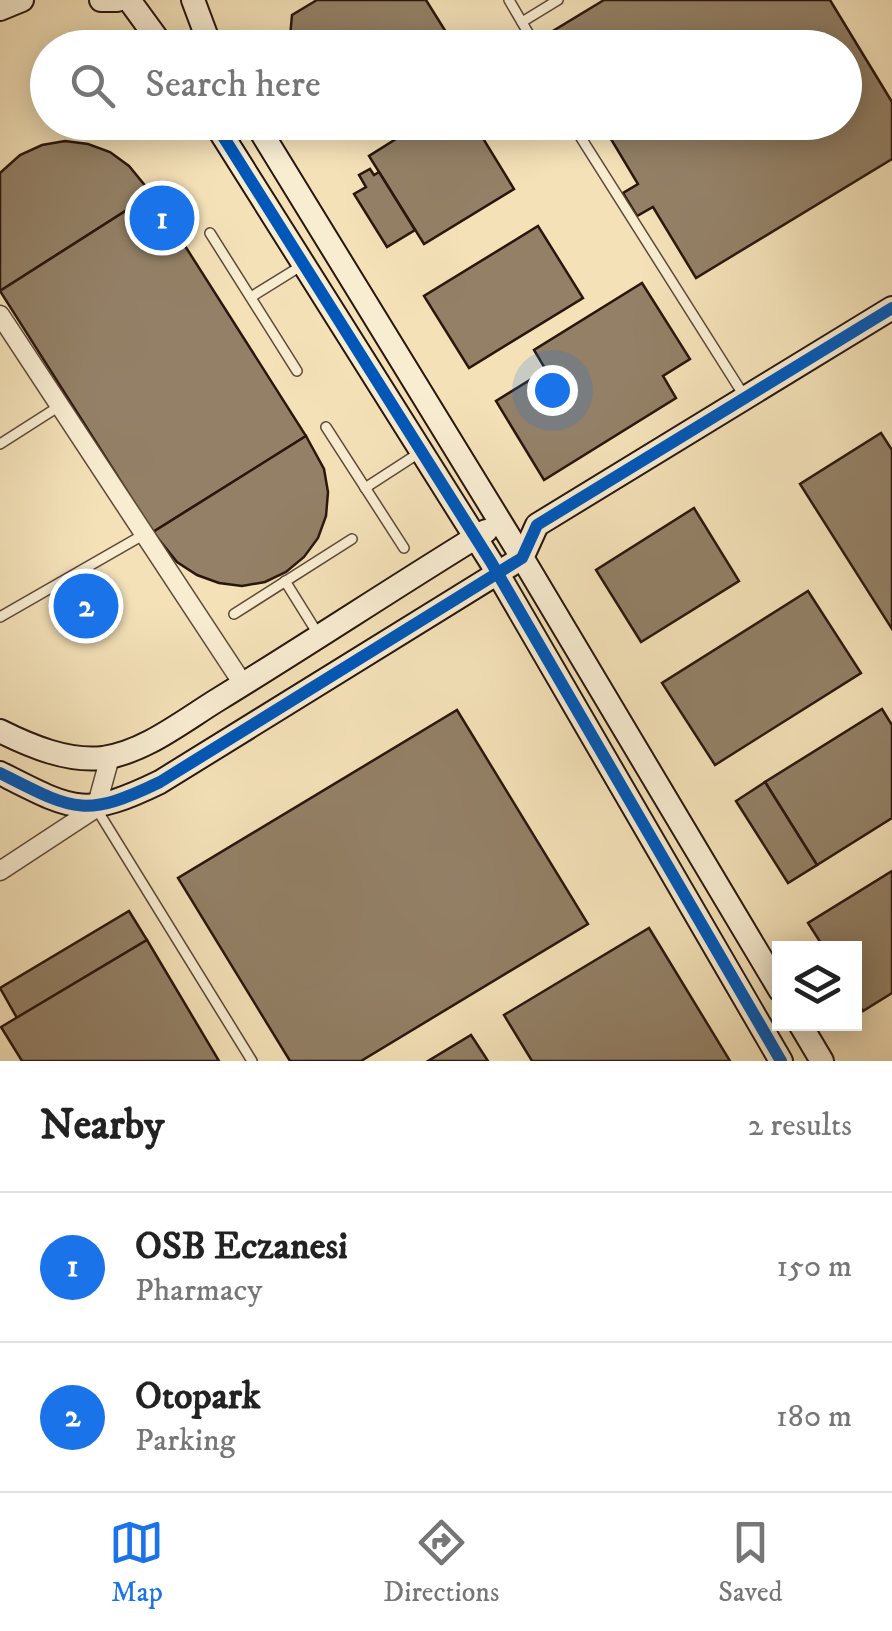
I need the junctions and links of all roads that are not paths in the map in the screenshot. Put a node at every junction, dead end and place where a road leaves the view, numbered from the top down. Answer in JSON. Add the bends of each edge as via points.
{"nodes":[{"id":1,"x":22,"y":0,"type":"edge"},
{"id":2,"x":101,"y":0,"type":"edge"},
{"id":3,"x":116,"y":0,"type":"edge"},
{"id":4,"x":129,"y":0,"type":"edge"},
{"id":5,"x":192,"y":0,"type":"edge"},
{"id":6,"x":509,"y":0,"type":"edge"},
{"id":7,"x":558,"y":0,"type":"edge"},
{"id":8,"x":0,"y":9,"type":"edge"},
{"id":9,"x":522,"y":22,"type":"junction"},
{"id":10,"x":151,"y":30,"type":"edge"},
{"id":11,"x":204,"y":30,"type":"edge"},
{"id":12,"x":527,"y":30,"type":"edge"},
{"id":13,"x":225,"y":140,"type":"edge"},
{"id":14,"x":266,"y":140,"type":"edge"},
{"id":15,"x":582,"y":140,"type":"edge"},
{"id":16,"x":210,"y":233,"type":"dead end"},
{"id":17,"x":304,"y":264,"type":"junction"},
{"id":18,"x":251,"y":297,"type":"junction"},
{"id":19,"x":892,"y":308,"type":"edge"},
{"id":20,"x":0,"y":315,"type":"edge"},
{"id":21,"x":297,"y":371,"type":"dead end"},
{"id":22,"x":746,"y":398,"type":"junction"},
{"id":23,"x":58,"y":407,"type":"junction"},
{"id":24,"x":326,"y":427,"type":"dead end"},
{"id":25,"x":0,"y":444,"type":"edge"},
{"id":26,"x":422,"y":452,"type":"junction"},
{"id":27,"x":365,"y":488,"type":"junction"},
{"id":28,"x":500,"y":522,"type":"junction"},
{"id":29,"x":537,"y":525,"type":"junction"},
{"id":30,"x":142,"y":535,"type":"junction"},
{"id":31,"x":476,"y":537,"type":"junction"},
{"id":32,"x":352,"y":540,"type":"dead end"},
{"id":33,"x":404,"y":548,"type":"dead end"},
{"id":34,"x":522,"y":558,"type":"junction"},
{"id":35,"x":496,"y":573,"type":"junction"},
{"id":36,"x":286,"y":581,"type":"junction"},
{"id":37,"x":234,"y":614,"type":"dead end"},
{"id":38,"x":0,"y":617,"type":"edge"},
{"id":39,"x":320,"y":636,"type":"junction"},
{"id":40,"x":243,"y":684,"type":"junction"},
{"id":41,"x":0,"y":731,"type":"edge"},
{"id":42,"x":110,"y":756,"type":"junction"},
{"id":43,"x":0,"y":773,"type":"edge"},
{"id":44,"x":96,"y":808,"type":"junction"},
{"id":45,"x":0,"y":871,"type":"edge"},
{"id":46,"x":772,"y":977,"type":"edge"},
{"id":47,"x":804,"y":1031,"type":"edge"},
{"id":48,"x":252,"y":1061,"type":"edge"},
{"id":49,"x":781,"y":1061,"type":"edge"},
{"id":50,"x":822,"y":1061,"type":"edge"}],
"edges":[{"from":1,"to":8,"type":"street"},
{"from":2,"to":3,"type":"street"},
{"from":4,"to":10,"type":"street"},
{"from":5,"to":11,"type":"street"},
{"from":6,"to":9,"type":"lane"},
{"from":7,"to":9,"type":"lane"},
{"from":9,"to":12,"type":"lane"},
{"from":13,"to":17,"type":"street"},
{"from":14,"to":28,"type":"street"},
{"from":15,"to":22,"type":"lane"},
{"from":16,"to":18,"type":"lane"},
{"from":17,"to":18,"type":"lane"},
{"from":17,"to":26,"type":"street"},
{"from":18,"to":21,"type":"lane"},
{"from":19,"to":22,"type":"street"},
{"from":20,"to":23,"type":"street"},
{"from":22,"to":29,"type":"street"},
{"from":23,"to":25,"type":"lane"},
{"from":23,"to":30,"type":"street"},
{"from":24,"to":27,"type":"lane"},
{"from":26,"to":27,"type":"lane"},
{"from":26,"to":31,"type":"street"},
{"from":27,"to":33,"type":"lane"},
{"from":28,"to":29,"type":"street"},
{"from":28,"to":31,"type":"street"},
{"from":28,"to":34,"type":"street"},
{"from":29,"to":34,"type":"street"},
{"from":30,"to":38,"type":"lane"},
{"from":30,"to":40,"type":"street"},
{"from":31,"to":35,"type":"street"},
{"from":31,"to":39,"type":"street"},
{"from":32,"to":36,"type":"lane"},
{"from":34,"to":35,"type":"street"},
{"from":34,"to":46,"type":"street"},
{"from":35,"to":44,"type":"street","via":[[160,782]]},
{"from":35,"to":49,"type":"street"},
{"from":36,"to":37,"type":"lane"},
{"from":36,"to":39,"type":"lane"},
{"from":39,"to":40,"type":"street"},
{"from":40,"to":42,"type":"street","via":[[142,746]]},
{"from":41,"to":42,"type":"street","via":[[59,753]]},
{"from":42,"to":44,"type":"street"},
{"from":43,"to":44,"type":"street","via":[[59,800]]},
{"from":44,"to":45,"type":"street"},
{"from":44,"to":48,"type":"lane"},
{"from":47,"to":50,"type":"street"}]}
